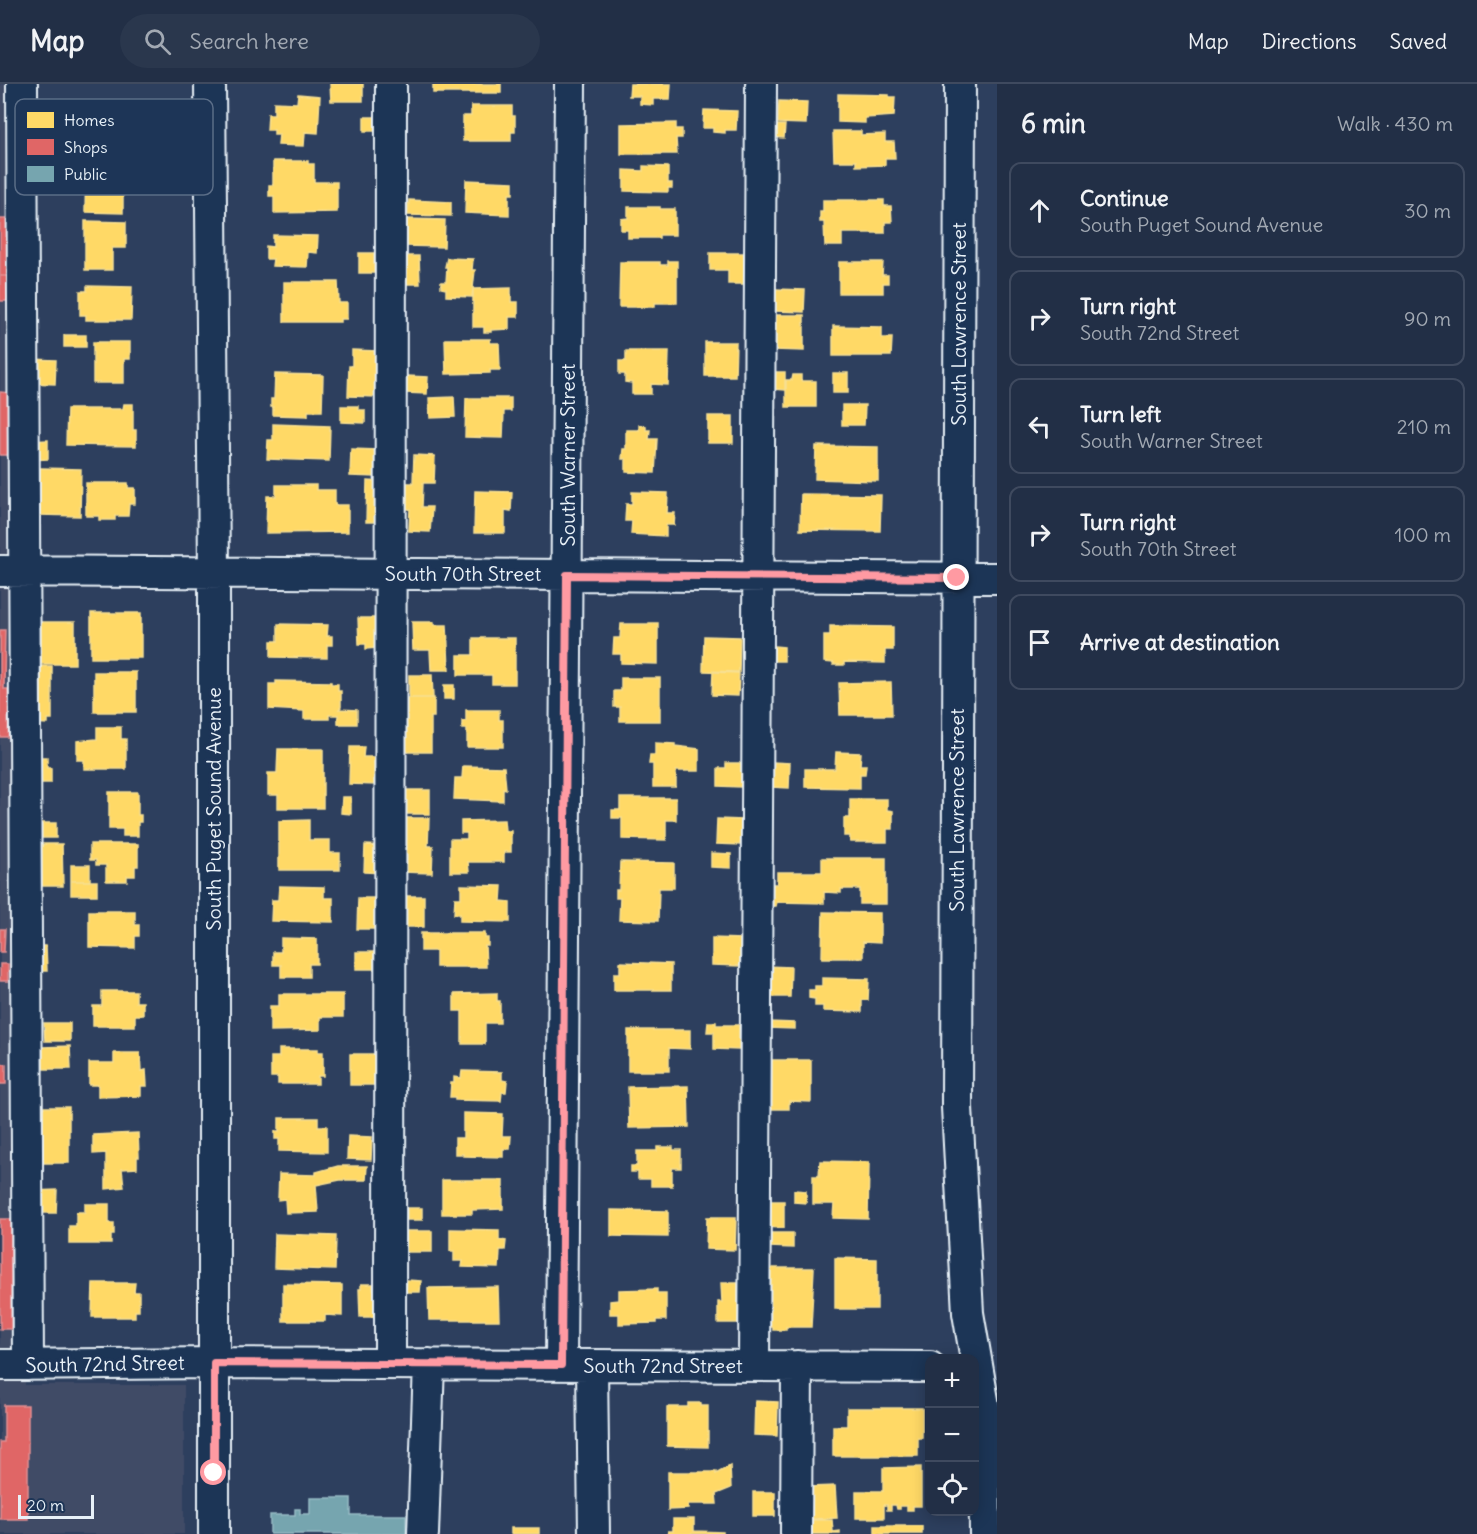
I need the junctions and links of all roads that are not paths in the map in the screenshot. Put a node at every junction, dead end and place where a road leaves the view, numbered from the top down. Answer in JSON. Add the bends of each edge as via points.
{"nodes":[{"id":1,"x":22,"y":84,"type":"edge"},
{"id":2,"x":210,"y":84,"type":"edge"},
{"id":3,"x":391,"y":84,"type":"edge"},
{"id":4,"x":570,"y":84,"type":"edge"},
{"id":5,"x":761,"y":84,"type":"edge"},
{"id":6,"x":960,"y":84,"type":"edge"},
{"id":7,"x":21,"y":99,"type":"edge"},
{"id":8,"x":210,"y":99,"type":"edge"},
{"id":9,"x":17,"y":195,"type":"edge"},
{"id":10,"x":211,"y":195,"type":"edge"},
{"id":11,"x":11,"y":313,"type":"edge"},
{"id":12,"x":12,"y":571,"type":"edge"},
{"id":13,"x":214,"y":573,"type":"junction"},
{"id":14,"x":390,"y":574,"type":"junction"},
{"id":15,"x":567,"y":575,"type":"junction"},
{"id":16,"x":757,"y":576,"type":"junction"},
{"id":17,"x":957,"y":578,"type":"junction"},
{"id":18,"x":997,"y":578,"type":"edge"},
{"id":19,"x":214,"y":1363,"type":"junction"},
{"id":20,"x":390,"y":1364,"type":"junction"},
{"id":21,"x":429,"y":1364,"type":"junction"},
{"id":22,"x":14,"y":1365,"type":"edge"},
{"id":23,"x":561,"y":1365,"type":"junction"},
{"id":24,"x":592,"y":1365,"type":"junction"},
{"id":25,"x":754,"y":1366,"type":"junction"},
{"id":26,"x":797,"y":1366,"type":"junction"},
{"id":27,"x":925,"y":1367,"type":"edge"},
{"id":28,"x":983,"y":1367,"type":"edge"},
{"id":29,"x":214,"y":1534,"type":"edge"},
{"id":30,"x":423,"y":1534,"type":"edge"},
{"id":31,"x":594,"y":1534,"type":"edge"},
{"id":32,"x":796,"y":1534,"type":"edge"},
{"id":33,"x":985,"y":1534,"type":"edge"}],
"edges":[{"from":1,"to":7,"type":"street"},
{"from":2,"to":8,"type":"street","name":"South Puget Sound Avenue"},
{"from":3,"to":14,"type":"street"},
{"from":4,"to":15,"type":"street","name":"South Warner Street"},
{"from":5,"to":16,"type":"street"},
{"from":6,"to":17,"type":"street","name":"South Lawrence Street"},
{"from":9,"to":11,"type":"street"},
{"from":10,"to":13,"type":"street","name":"South Puget Sound Avenue"},
{"from":11,"to":12,"type":"street"},
{"from":12,"to":13,"type":"street","name":"South 70th Street"},
{"from":12,"to":22,"type":"street"},
{"from":13,"to":14,"type":"street","name":"South 70th Street"},
{"from":13,"to":19,"type":"street","name":"South Puget Sound Avenue"},
{"from":14,"to":15,"type":"street","name":"South 70th Street"},
{"from":14,"to":20,"type":"street"},
{"from":15,"to":16,"type":"street","name":"South 70th Street"},
{"from":15,"to":23,"type":"street","name":"South Warner Street"},
{"from":16,"to":17,"type":"street","name":"South 70th Street"},
{"from":16,"to":25,"type":"street"},
{"from":17,"to":18,"type":"street","name":"South 70th Street"},
{"from":17,"to":28,"type":"street","name":"South Lawrence Street","via":[[957,1107],[968,1313]]},
{"from":19,"to":20,"type":"street","name":"South 72nd Street"},
{"from":19,"to":22,"type":"street","name":"South 72nd Street"},
{"from":19,"to":29,"type":"street","name":"South Puget Sound Avenue"},
{"from":20,"to":21,"type":"street","name":"South 72nd Street"},
{"from":21,"to":23,"type":"street","name":"South 72nd Street"},
{"from":21,"to":30,"type":"street"},
{"from":23,"to":24,"type":"street","name":"South 72nd Street"},
{"from":24,"to":25,"type":"street","name":"South 72nd Street"},
{"from":24,"to":31,"type":"street"},
{"from":25,"to":26,"type":"street","name":"South 72nd Street"},
{"from":26,"to":27,"type":"street","name":"South 72nd Street"},
{"from":26,"to":32,"type":"street"},
{"from":28,"to":33,"type":"street","name":"South Lawrence Street"}]}
